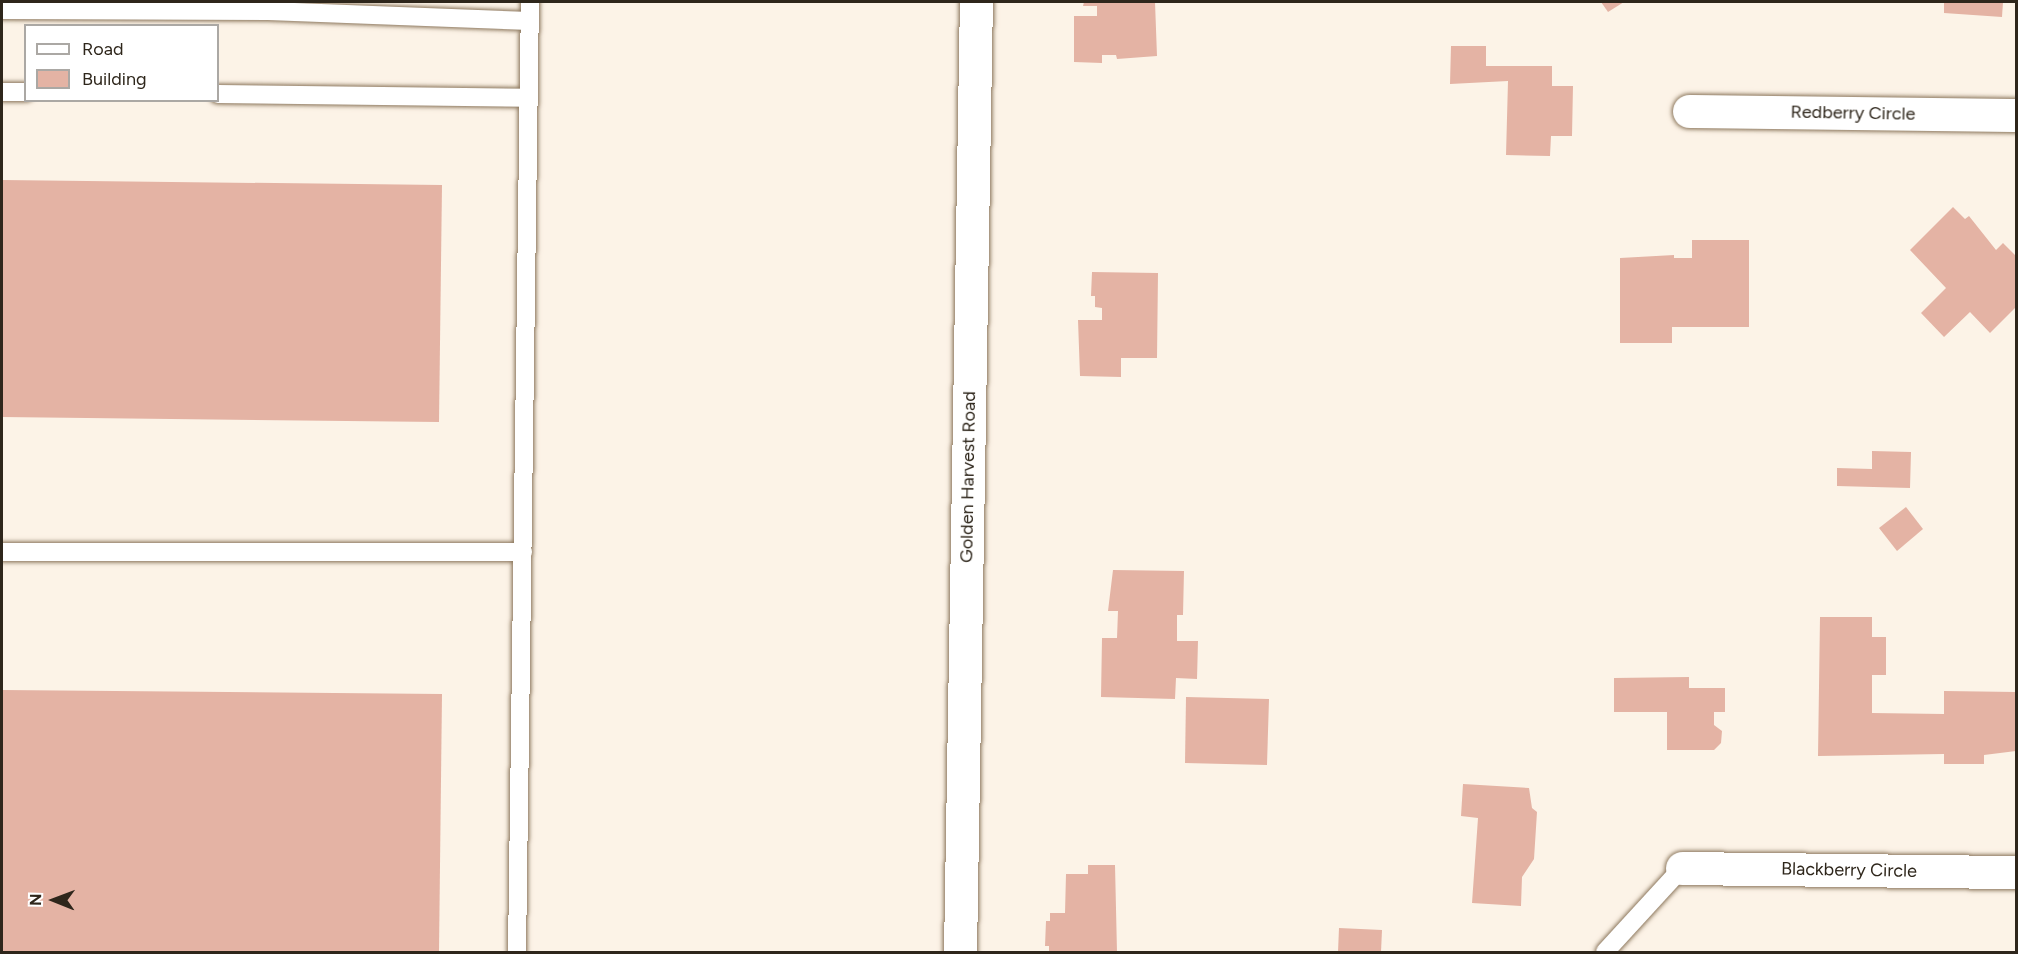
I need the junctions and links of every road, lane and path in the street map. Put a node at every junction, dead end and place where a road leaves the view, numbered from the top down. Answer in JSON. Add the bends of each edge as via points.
{"nodes":[{"id":1,"x":530,"y":2,"type":"edge"},
{"id":2,"x":976,"y":2,"type":"edge"},
{"id":3,"x":2,"y":10,"type":"edge"},
{"id":4,"x":530,"y":21,"type":"junction"},
{"id":5,"x":2,"y":92,"type":"edge"},
{"id":6,"x":24,"y":92,"type":"edge"},
{"id":7,"x":219,"y":94,"type":"edge"},
{"id":8,"x":529,"y":99,"type":"junction"},
{"id":9,"x":1689,"y":111,"type":"dead end"},
{"id":10,"x":2016,"y":115,"type":"edge"},
{"id":11,"x":2,"y":552,"type":"edge"},
{"id":12,"x":522,"y":552,"type":"junction"},
{"id":13,"x":1682,"y":868,"type":"joint"},
{"id":14,"x":2016,"y":872,"type":"edge"},
{"id":15,"x":517,"y":952,"type":"edge"},
{"id":16,"x":960,"y":952,"type":"edge"},
{"id":17,"x":1605,"y":952,"type":"edge"}],
"edges":[{"from":1,"to":4,"type":"lane"},
{"from":2,"to":16,"type":"street","name":"Golden Harvest Road"},
{"from":3,"to":4,"type":"lane","via":[[268,11]]},
{"from":4,"to":8,"type":"lane"},
{"from":5,"to":6,"type":"lane"},
{"from":7,"to":8,"type":"lane"},
{"from":8,"to":12,"type":"lane"},
{"from":9,"to":10,"type":"street","name":"Redberry Circle"},
{"from":11,"to":12,"type":"lane"},
{"from":12,"to":15,"type":"lane"},
{"from":13,"to":14,"type":"street","name":"Blackberry Circle"},
{"from":13,"to":17,"type":"lane"}]}
